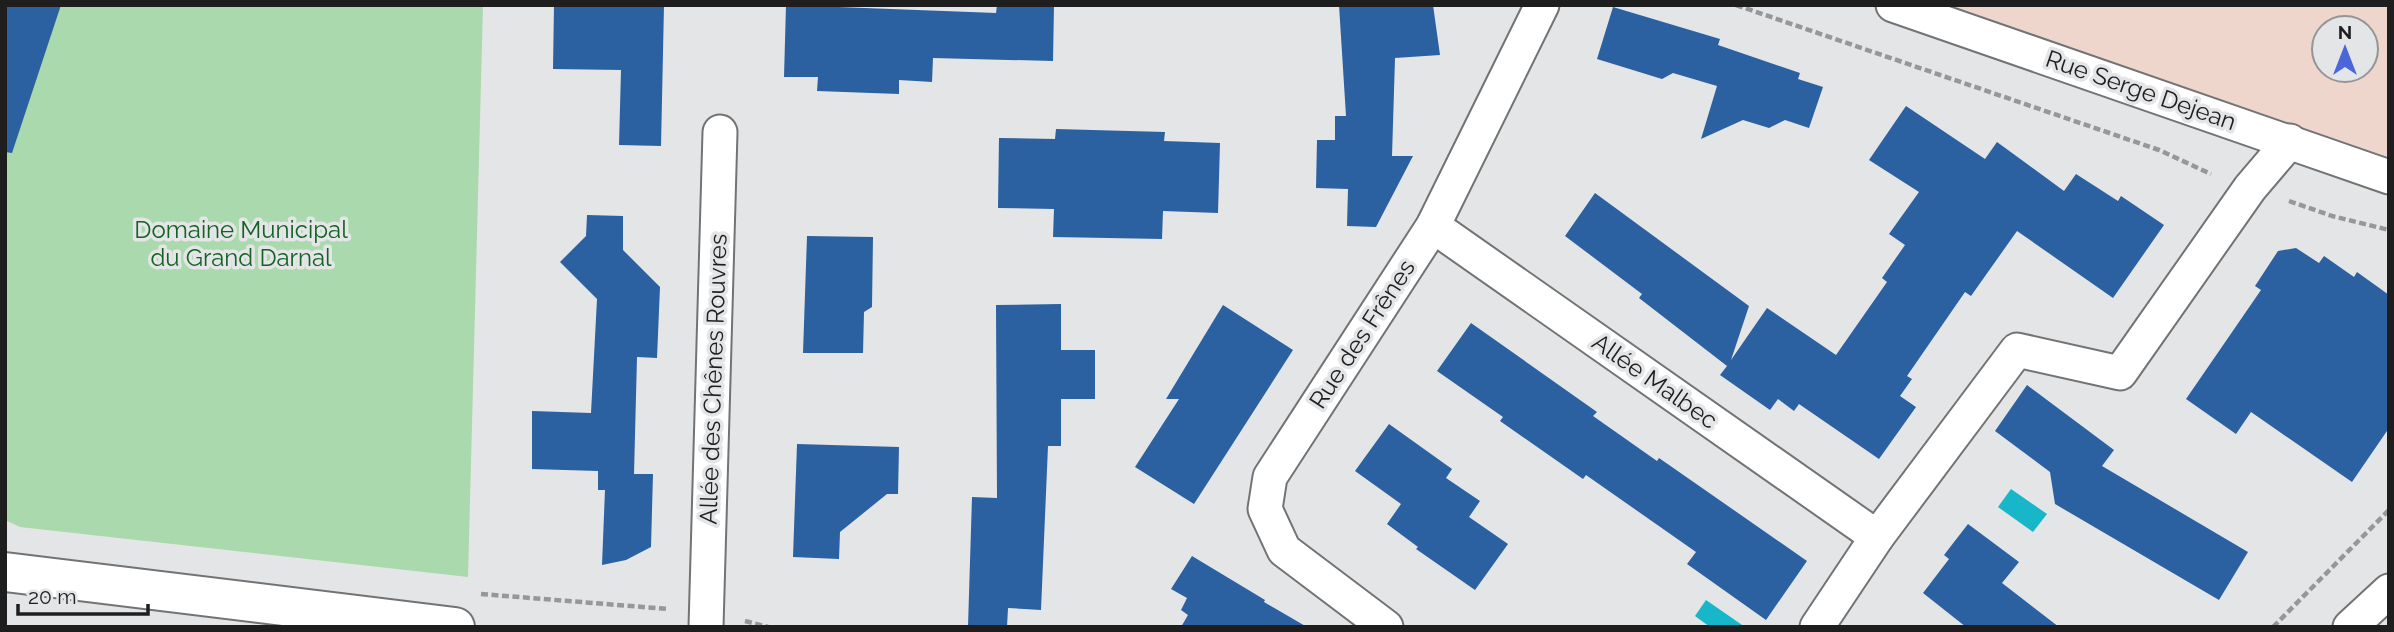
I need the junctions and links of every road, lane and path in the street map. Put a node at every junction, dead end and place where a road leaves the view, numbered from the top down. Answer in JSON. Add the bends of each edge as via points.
{"nodes":[{"id":1,"x":1542,"y":5,"type":"edge"},
{"id":2,"x":1736,"y":5,"type":"edge"},
{"id":3,"x":1893,"y":5,"type":"edge"},
{"id":4,"x":720,"y":132,"type":"dead end"},
{"id":5,"x":2290,"y":141,"type":"junction"},
{"id":6,"x":2214,"y":175,"type":"dead end"},
{"id":7,"x":2389,"y":177,"type":"edge"},
{"id":8,"x":2282,"y":198,"type":"dead end"},
{"id":9,"x":1433,"y":226,"type":"junction"},
{"id":10,"x":2389,"y":230,"type":"edge"},
{"id":11,"x":2389,"y":510,"type":"edge"},
{"id":12,"x":1877,"y":537,"type":"junction"},
{"id":13,"x":5,"y":572,"type":"edge"},
{"id":14,"x":2389,"y":591,"type":"edge"},
{"id":15,"x":455,"y":627,"type":"edge"},
{"id":16,"x":706,"y":627,"type":"edge"},
{"id":17,"x":1386,"y":627,"type":"edge"},
{"id":18,"x":1817,"y":627,"type":"edge"},
{"id":19,"x":2273,"y":627,"type":"edge"},
{"id":20,"x":2350,"y":627,"type":"edge"}],
"edges":[{"from":1,"to":9,"type":"street","name":"Rue des Frênes"},
{"from":2,"to":6,"type":"path","via":[[2146,146]]},
{"from":3,"to":5,"type":"street","name":"Rue Serge Dejean"},
{"from":4,"to":16,"type":"street","name":"Allée des Chênes Rouvres"},
{"from":5,"to":7,"type":"street","name":"Rue Serge Dejean"},
{"from":5,"to":12,"type":"street","via":[[2250,188],[2120,373],[2017,350]]},
{"from":8,"to":10,"type":"path"},
{"from":9,"to":12,"type":"street","name":"Allée Malbec"},
{"from":9,"to":17,"type":"street","name":"Rue des Frênes","via":[[1270,477],[1265,509],[1283,550]]},
{"from":11,"to":19,"type":"path"},
{"from":12,"to":18,"type":"street"},
{"from":13,"to":15,"type":"street"},
{"from":14,"to":20,"type":"street"}]}
